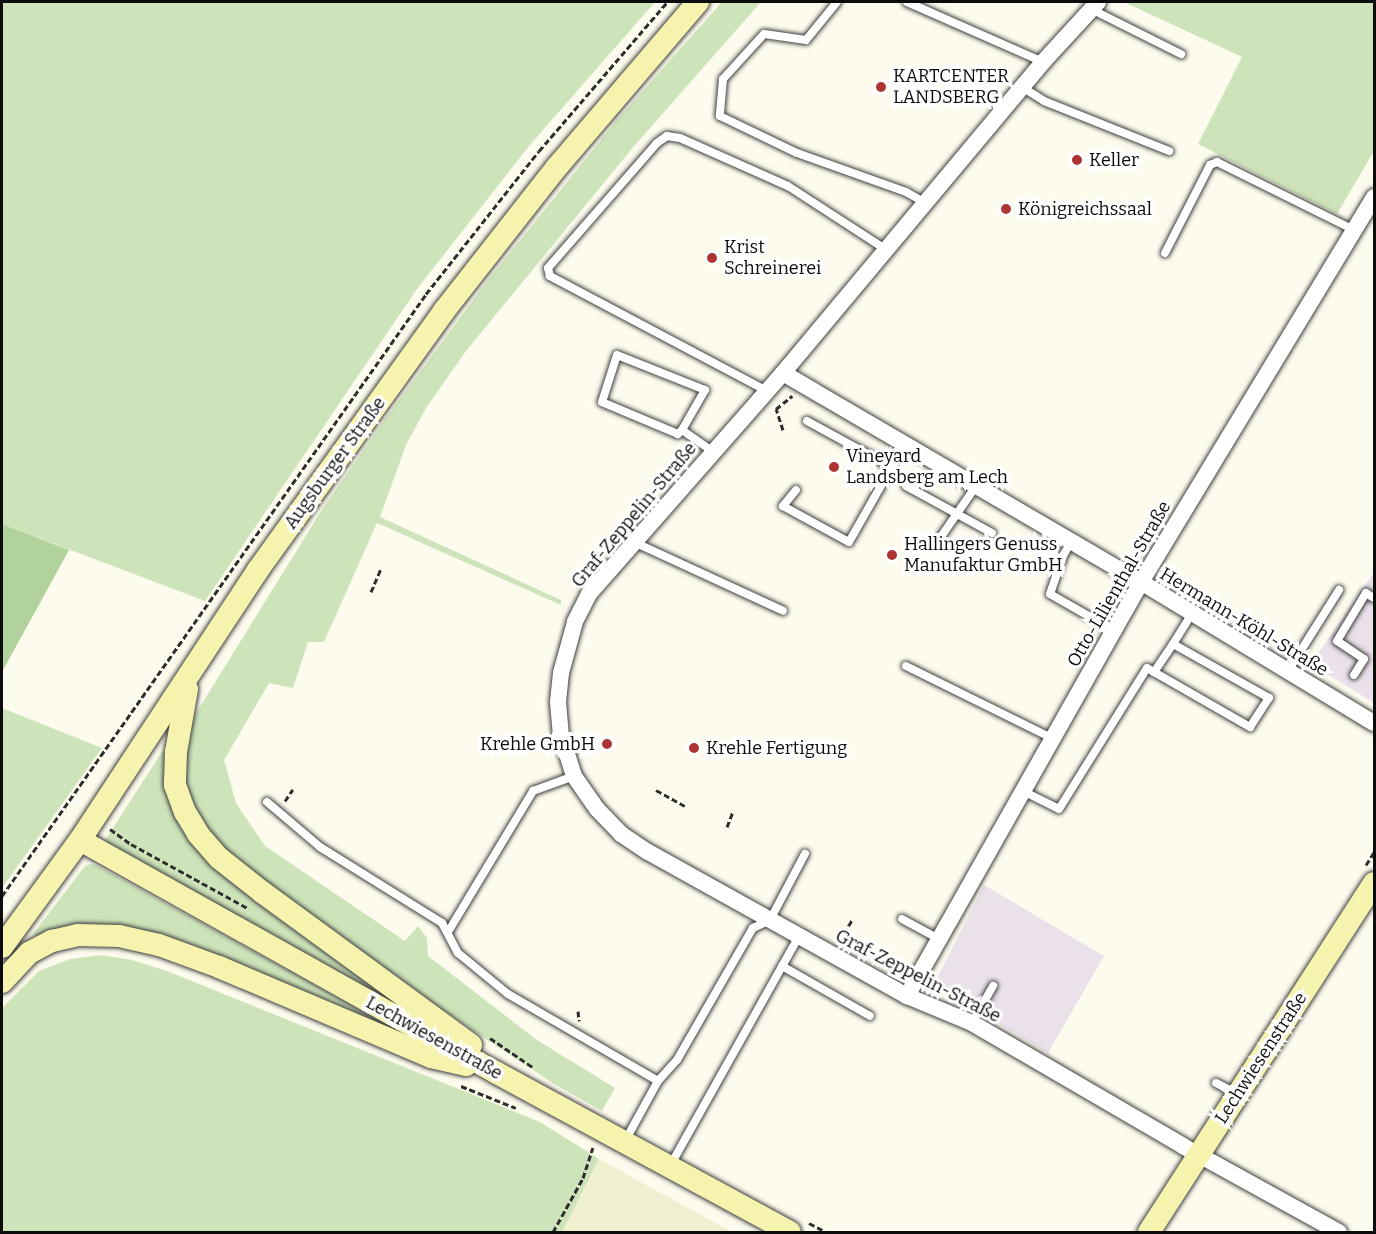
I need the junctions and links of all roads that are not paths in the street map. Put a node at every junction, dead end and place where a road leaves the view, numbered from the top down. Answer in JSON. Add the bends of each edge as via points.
{"nodes":[{"id":1,"x":698,"y":2,"type":"edge"},
{"id":2,"x":837,"y":2,"type":"edge"},
{"id":3,"x":907,"y":2,"type":"edge"},
{"id":4,"x":1094,"y":5,"type":"edge"},
{"id":5,"x":1180,"y":54,"type":"dead end"},
{"id":6,"x":1042,"y":62,"type":"junction"},
{"id":7,"x":1022,"y":87,"type":"junction"},
{"id":8,"x":1169,"y":152,"type":"dead end"},
{"id":9,"x":1374,"y":196,"type":"edge"},
{"id":10,"x":924,"y":202,"type":"junction"},
{"id":11,"x":1354,"y":230,"type":"junction"},
{"id":12,"x":885,"y":249,"type":"junction"},
{"id":13,"x":1166,"y":253,"type":"dead end"},
{"id":14,"x":783,"y":373,"type":"junction"},
{"id":15,"x":767,"y":391,"type":"junction"},
{"id":16,"x":807,"y":421,"type":"dead end"},
{"id":17,"x":682,"y":430,"type":"junction"},
{"id":18,"x":905,"y":444,"type":"junction"},
{"id":19,"x":713,"y":452,"type":"junction"},
{"id":20,"x":891,"y":467,"type":"junction"},
{"id":21,"x":906,"y":486,"type":"dead end"},
{"id":22,"x":976,"y":486,"type":"junction"},
{"id":23,"x":795,"y":490,"type":"dead end"},
{"id":24,"x":957,"y":513,"type":"junction"},
{"id":25,"x":992,"y":533,"type":"dead end"},
{"id":26,"x":634,"y":542,"type":"junction"},
{"id":27,"x":1071,"y":542,"type":"junction"},
{"id":28,"x":936,"y":544,"type":"dead end"},
{"id":29,"x":1141,"y":582,"type":"junction"},
{"id":30,"x":1339,"y":590,"type":"dead end"},
{"id":31,"x":1374,"y":598,"type":"edge"},
{"id":32,"x":783,"y":611,"type":"dead end"},
{"id":33,"x":1192,"y":614,"type":"junction"},
{"id":34,"x":1113,"y":630,"type":"junction"},
{"id":35,"x":1173,"y":644,"type":"junction"},
{"id":36,"x":906,"y":666,"type":"dead end"},
{"id":37,"x":1288,"y":671,"type":"junction"},
{"id":38,"x":1154,"y":672,"type":"junction"},
{"id":39,"x":190,"y":675,"type":"junction"},
{"id":40,"x":1354,"y":675,"type":"dead end"},
{"id":41,"x":1374,"y":723,"type":"edge"},
{"id":42,"x":1052,"y":738,"type":"junction"},
{"id":43,"x":574,"y":776,"type":"junction"},
{"id":44,"x":1023,"y":791,"type":"junction"},
{"id":45,"x":267,"y":802,"type":"dead end"},
{"id":46,"x":80,"y":840,"type":"junction"},
{"id":47,"x":805,"y":854,"type":"dead end"},
{"id":48,"x":1374,"y":883,"type":"edge"},
{"id":49,"x":902,"y":919,"type":"dead end"},
{"id":50,"x":770,"y":920,"type":"junction"},
{"id":51,"x":448,"y":932,"type":"junction"},
{"id":52,"x":799,"y":936,"type":"junction"},
{"id":53,"x":939,"y":939,"type":"junction"},
{"id":54,"x":2,"y":947,"type":"edge"},
{"id":55,"x":782,"y":966,"type":"junction"},
{"id":56,"x":2,"y":982,"type":"edge"},
{"id":57,"x":993,"y":986,"type":"dead end"},
{"id":58,"x":906,"y":996,"type":"junction"},
{"id":59,"x":870,"y":1016,"type":"dead end"},
{"id":60,"x":972,"y":1023,"type":"junction"},
{"id":61,"x":497,"y":1073,"type":"junction"},
{"id":62,"x":658,"y":1081,"type":"junction"},
{"id":63,"x":1216,"y":1083,"type":"dead end"},
{"id":64,"x":540,"y":1084,"type":"junction"},
{"id":65,"x":1239,"y":1094,"type":"junction"},
{"id":66,"x":625,"y":1142,"type":"junction"},
{"id":67,"x":1198,"y":1154,"type":"junction"},
{"id":68,"x":670,"y":1166,"type":"junction"},
{"id":69,"x":797,"y":1227,"type":"edge"},
{"id":70,"x":1149,"y":1233,"type":"edge"},
{"id":71,"x":1339,"y":1233,"type":"edge"}],
"edges":[{"from":1,"to":39,"type":"main road","name":"Augsburger Straße","via":[[572,149],[444,311],[258,570]]},
{"from":2,"to":10,"type":"lane","via":[[806,40],[764,34],[723,79],[720,116],[797,153]]},
{"from":3,"to":6,"type":"lane"},
{"from":4,"to":5,"type":"lane"},
{"from":4,"to":6,"type":"street","name":"Graf-Zeppelin-Straße"},
{"from":6,"to":7,"type":"street","name":"Graf-Zeppelin-Straße"},
{"from":7,"to":8,"type":"lane","via":[[1044,101]]},
{"from":7,"to":10,"type":"street","name":"Graf-Zeppelin-Straße"},
{"from":9,"to":11,"type":"street","name":"Otto-Lilienthal-Straße"},
{"from":10,"to":12,"type":"street","name":"Graf-Zeppelin-Straße"},
{"from":11,"to":13,"type":"lane","via":[[1217,162],[1210,165]]},
{"from":11,"to":29,"type":"street","name":"Otto-Lilienthal-Straße"},
{"from":12,"to":14,"type":"street","name":"Graf-Zeppelin-Straße"},
{"from":12,"to":15,"type":"lane","via":[[788,186],[680,138],[667,136],[657,142],[548,268],[550,276]]},
{"from":14,"to":15,"type":"street","name":"Graf-Zeppelin-Straße"},
{"from":14,"to":18,"type":"street","name":"Hermann-Köhl-Straße"},
{"from":15,"to":19,"type":"street","name":"Graf-Zeppelin-Straße"},
{"from":16,"to":20,"type":"lane"},
{"from":17,"to":17,"type":"lane","via":[[705,390],[617,355],[602,402],[678,434]]},
{"from":17,"to":19,"type":"lane"},
{"from":18,"to":20,"type":"lane"},
{"from":18,"to":22,"type":"street","name":"Hermann-Köhl-Straße"},
{"from":19,"to":26,"type":"street","name":"Graf-Zeppelin-Straße"},
{"from":20,"to":23,"type":"lane","via":[[849,542],[783,506]]},
{"from":21,"to":24,"type":"lane"},
{"from":22,"to":24,"type":"lane"},
{"from":22,"to":27,"type":"street","name":"Hermann-Köhl-Straße"},
{"from":24,"to":25,"type":"lane"},
{"from":24,"to":28,"type":"lane"},
{"from":26,"to":32,"type":"lane"},
{"from":26,"to":43,"type":"street","name":"Graf-Zeppelin-Straße","via":[[589,594],[575,622],[561,674],[561,735]]},
{"from":27,"to":29,"type":"street","name":"Hermann-Köhl-Straße"},
{"from":27,"to":34,"type":"lane","via":[[1050,594]]},
{"from":29,"to":33,"type":"street","name":"Hermann-Köhl-Straße"},
{"from":29,"to":34,"type":"street","name":"Otto-Lilienthal-Straße"},
{"from":30,"to":37,"type":"lane"},
{"from":31,"to":40,"type":"lane","via":[[1366,593],[1336,641],[1364,659]]},
{"from":33,"to":35,"type":"lane"},
{"from":33,"to":37,"type":"street","name":"Hermann-Köhl-Straße"},
{"from":34,"to":42,"type":"street","name":"Otto-Lilienthal-Straße"},
{"from":35,"to":38,"type":"lane"},
{"from":35,"to":38,"type":"lane","via":[[1269,698],[1250,727]]},
{"from":36,"to":42,"type":"lane"},
{"from":37,"to":41,"type":"street","name":"Hermann-Köhl-Straße"},
{"from":38,"to":44,"type":"lane","via":[[1147,668],[1059,810]]},
{"from":39,"to":46,"type":"main road","name":"Augsburger Straße"},
{"from":39,"to":64,"type":"main road","via":[[176,752],[175,785],[198,834],[219,858],[262,892]]},
{"from":42,"to":44,"type":"street","name":"Otto-Lilienthal-Straße"},
{"from":43,"to":50,"type":"street","name":"Graf-Zeppelin-Straße","via":[[621,834]]},
{"from":43,"to":51,"type":"lane","via":[[533,791]]},
{"from":44,"to":53,"type":"street","name":"Otto-Lilienthal-Straße"},
{"from":45,"to":51,"type":"lane","via":[[320,847],[442,923]]},
{"from":46,"to":54,"type":"main road","name":"Augsburger Straße"},
{"from":46,"to":61,"type":"main road","name":"Lechwiesenstraße"},
{"from":47,"to":50,"type":"lane"},
{"from":48,"to":65,"type":"main road","name":"Lechwiesenstraße"},
{"from":49,"to":53,"type":"lane"},
{"from":50,"to":52,"type":"street","name":"Graf-Zeppelin-Straße"},
{"from":50,"to":62,"type":"lane","via":[[753,928],[677,1060]]},
{"from":51,"to":62,"type":"lane","via":[[458,953],[508,993]]},
{"from":52,"to":55,"type":"lane"},
{"from":52,"to":58,"type":"street","name":"Graf-Zeppelin-Straße"},
{"from":53,"to":58,"type":"street","name":"Otto-Lilienthal-Straße"},
{"from":55,"to":59,"type":"lane"},
{"from":55,"to":68,"type":"lane"},
{"from":56,"to":61,"type":"main road","via":[[29,953],[52,941],[78,935],[119,936],[159,945],[219,967],[431,1057]]},
{"from":57,"to":60,"type":"lane"},
{"from":58,"to":60,"type":"street","name":"Graf-Zeppelin-Straße"},
{"from":60,"to":67,"type":"street","name":"Graf-Zeppelin-Straße","via":[[1027,1048]]},
{"from":61,"to":64,"type":"main road","name":"Lechwiesenstraße"},
{"from":62,"to":66,"type":"lane"},
{"from":63,"to":65,"type":"lane"},
{"from":64,"to":66,"type":"main road","name":"Lechwiesenstraße","via":[[598,1136]]},
{"from":65,"to":67,"type":"main road","name":"Lechwiesenstraße"},
{"from":66,"to":68,"type":"main road","name":"Lechwiesenstraße"},
{"from":67,"to":70,"type":"main road","name":"Lechwiesenstraße"},
{"from":67,"to":71,"type":"street","name":"Graf-Zeppelin-Straße"},
{"from":68,"to":69,"type":"main road","name":"Lechwiesenstraße"}]}
